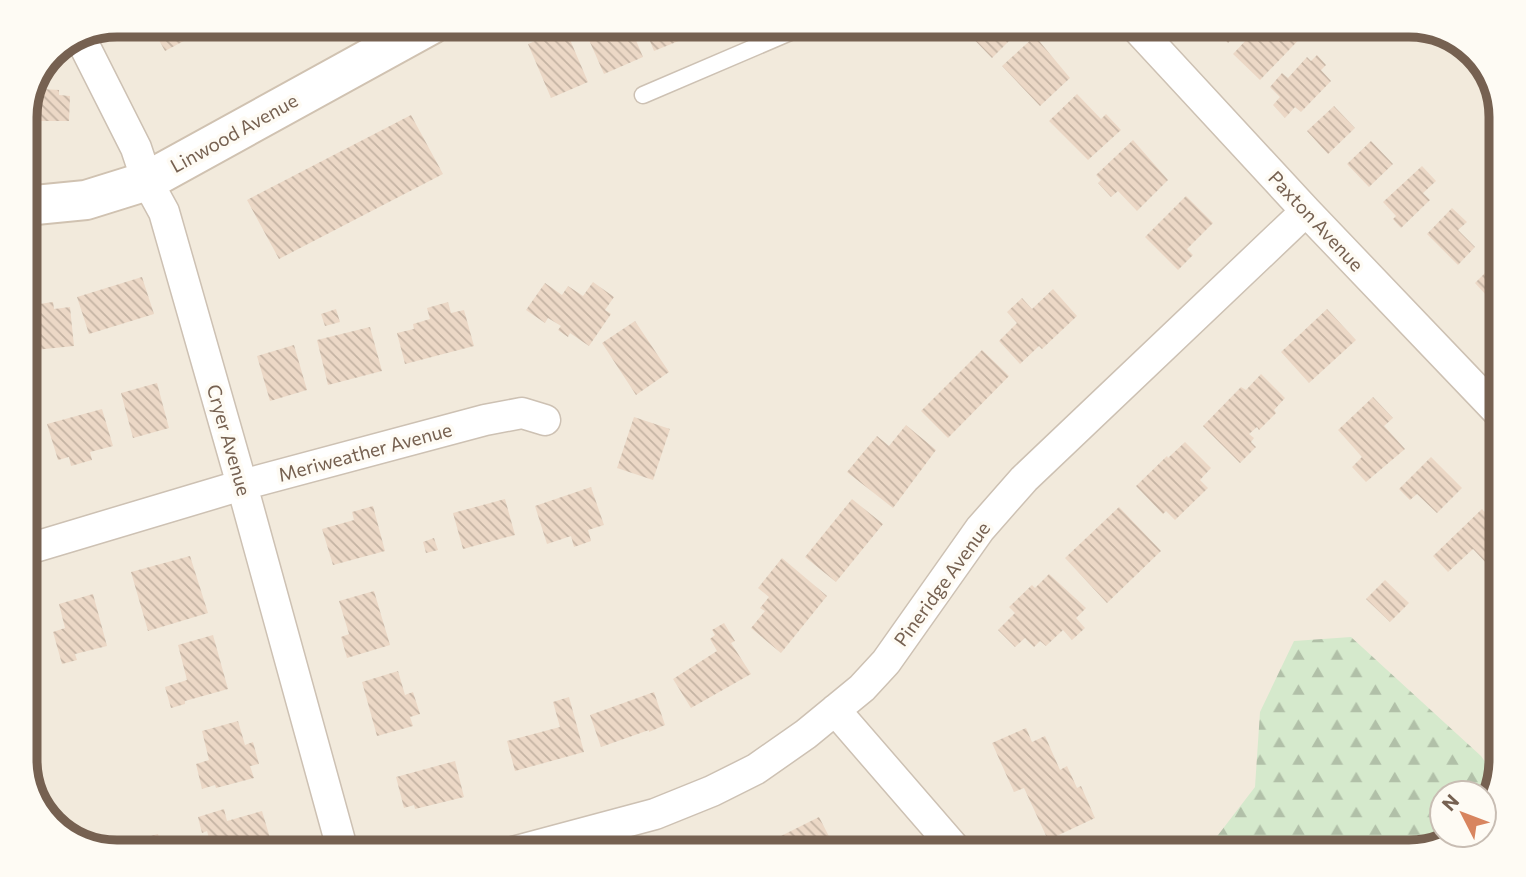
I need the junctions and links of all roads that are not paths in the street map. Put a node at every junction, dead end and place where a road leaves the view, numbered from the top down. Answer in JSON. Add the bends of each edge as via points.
{"nodes":[{"id":1,"x":408,"y":37,"type":"edge"},
{"id":2,"x":779,"y":37,"type":"edge"},
{"id":3,"x":1145,"y":37,"type":"edge"},
{"id":4,"x":84,"y":44,"type":"edge"},
{"id":5,"x":643,"y":95,"type":"dead end"},
{"id":6,"x":147,"y":181,"type":"junction"},
{"id":7,"x":37,"y":205,"type":"edge"},
{"id":8,"x":1306,"y":211,"type":"junction"},
{"id":9,"x":1489,"y":402,"type":"edge"},
{"id":10,"x":545,"y":420,"type":"dead end"},
{"id":11,"x":242,"y":485,"type":"junction"},
{"id":12,"x":37,"y":546,"type":"edge"},
{"id":13,"x":835,"y":710,"type":"junction"},
{"id":14,"x":340,"y":840,"type":"edge"},
{"id":15,"x":558,"y":840,"type":"edge"},
{"id":16,"x":948,"y":840,"type":"edge"}],
"edges":[{"from":1,"to":6,"type":"main road","name":"Linwood Avenue"},
{"from":2,"to":5,"type":"lane"},
{"from":3,"to":8,"type":"street","name":"Paxton Avenue"},
{"from":4,"to":6,"type":"street","name":"Cryer Avenue","via":[[136,148]]},
{"from":6,"to":7,"type":"main road","name":"Linwood Avenue","via":[[86,200]]},
{"from":6,"to":11,"type":"street","name":"Cryer Avenue","via":[[164,212]]},
{"from":8,"to":9,"type":"street","name":"Paxton Avenue"},
{"from":8,"to":13,"type":"street","name":"Pineridge Avenue","via":[[1024,479],[980,528],[886,662]]},
{"from":10,"to":11,"type":"street","name":"Meriweather Avenue","via":[[522,413],[485,419]]},
{"from":11,"to":12,"type":"street","name":"Meriweather Avenue"},
{"from":11,"to":14,"type":"street","name":"Cryer Avenue"},
{"from":13,"to":15,"type":"street","name":"Pineridge Avenue","via":[[756,769],[712,792],[655,814]]},
{"from":13,"to":16,"type":"street"}]}
